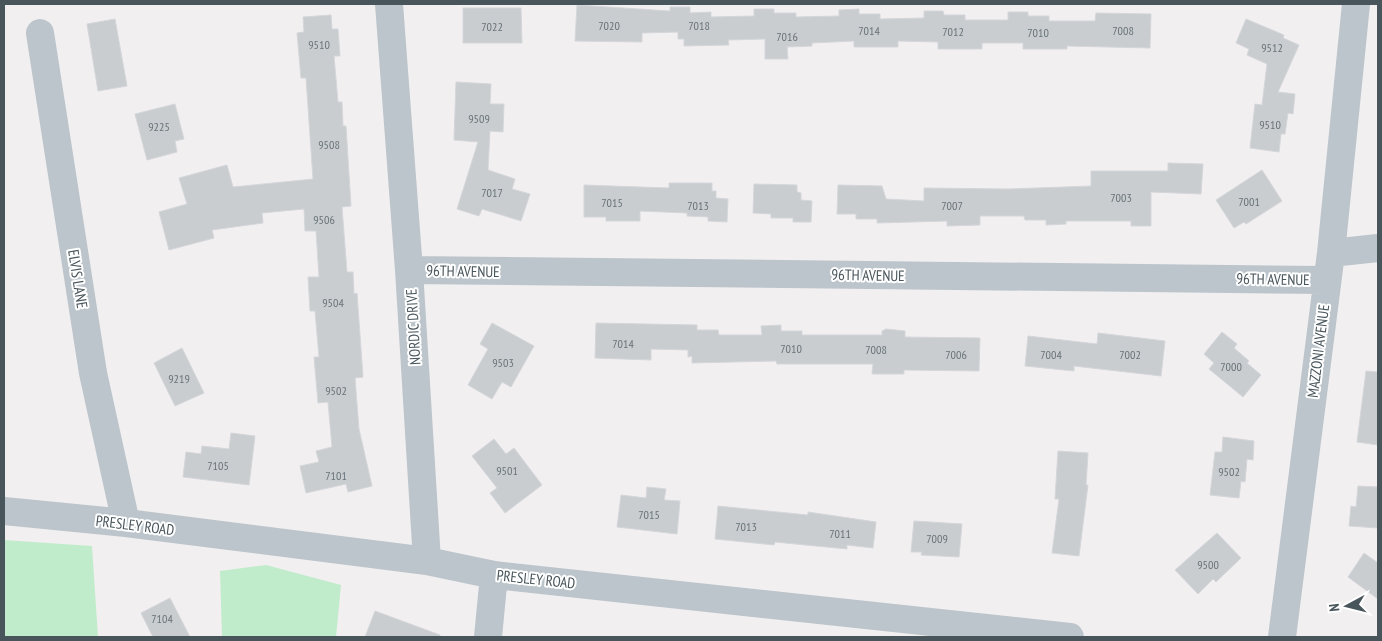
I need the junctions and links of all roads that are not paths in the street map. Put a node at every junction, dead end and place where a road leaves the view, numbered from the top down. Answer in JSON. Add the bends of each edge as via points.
{"nodes":[{"id":1,"x":389,"y":4,"type":"edge"},
{"id":2,"x":1356,"y":4,"type":"edge"},
{"id":3,"x":40,"y":33,"type":"dead end"},
{"id":4,"x":1378,"y":248,"type":"edge"},
{"id":5,"x":1331,"y":253,"type":"junction"},
{"id":6,"x":409,"y":270,"type":"junction"},
{"id":7,"x":1327,"y":280,"type":"junction"},
{"id":8,"x":4,"y":511,"type":"edge"},
{"id":9,"x":126,"y":523,"type":"junction"},
{"id":10,"x":427,"y":561,"type":"junction"},
{"id":11,"x":494,"y":575,"type":"junction"},
{"id":12,"x":488,"y":637,"type":"edge"},
{"id":13,"x":1070,"y":637,"type":"edge"},
{"id":14,"x":1282,"y":637,"type":"edge"}],
"edges":[{"from":1,"to":6,"type":"street","name":"NORDIC DRIVE"},
{"from":2,"to":5,"type":"street","name":"MAZZONI AVENUE"},
{"from":3,"to":9,"type":"street","name":"ELVIS LANE","via":[[93,373]]},
{"from":4,"to":5,"type":"street"},
{"from":5,"to":7,"type":"street","name":"MAZZONI AVENUE"},
{"from":6,"to":7,"type":"street","name":"96TH AVENUE"},
{"from":6,"to":10,"type":"street","name":"NORDIC DRIVE"},
{"from":7,"to":14,"type":"street","name":"MAZZONI AVENUE"},
{"from":8,"to":9,"type":"street","name":"PRESLEY ROAD"},
{"from":9,"to":10,"type":"street","name":"PRESLEY ROAD"},
{"from":10,"to":11,"type":"street","name":"PRESLEY ROAD"},
{"from":11,"to":12,"type":"street"},
{"from":11,"to":13,"type":"street","name":"PRESLEY ROAD"}]}
